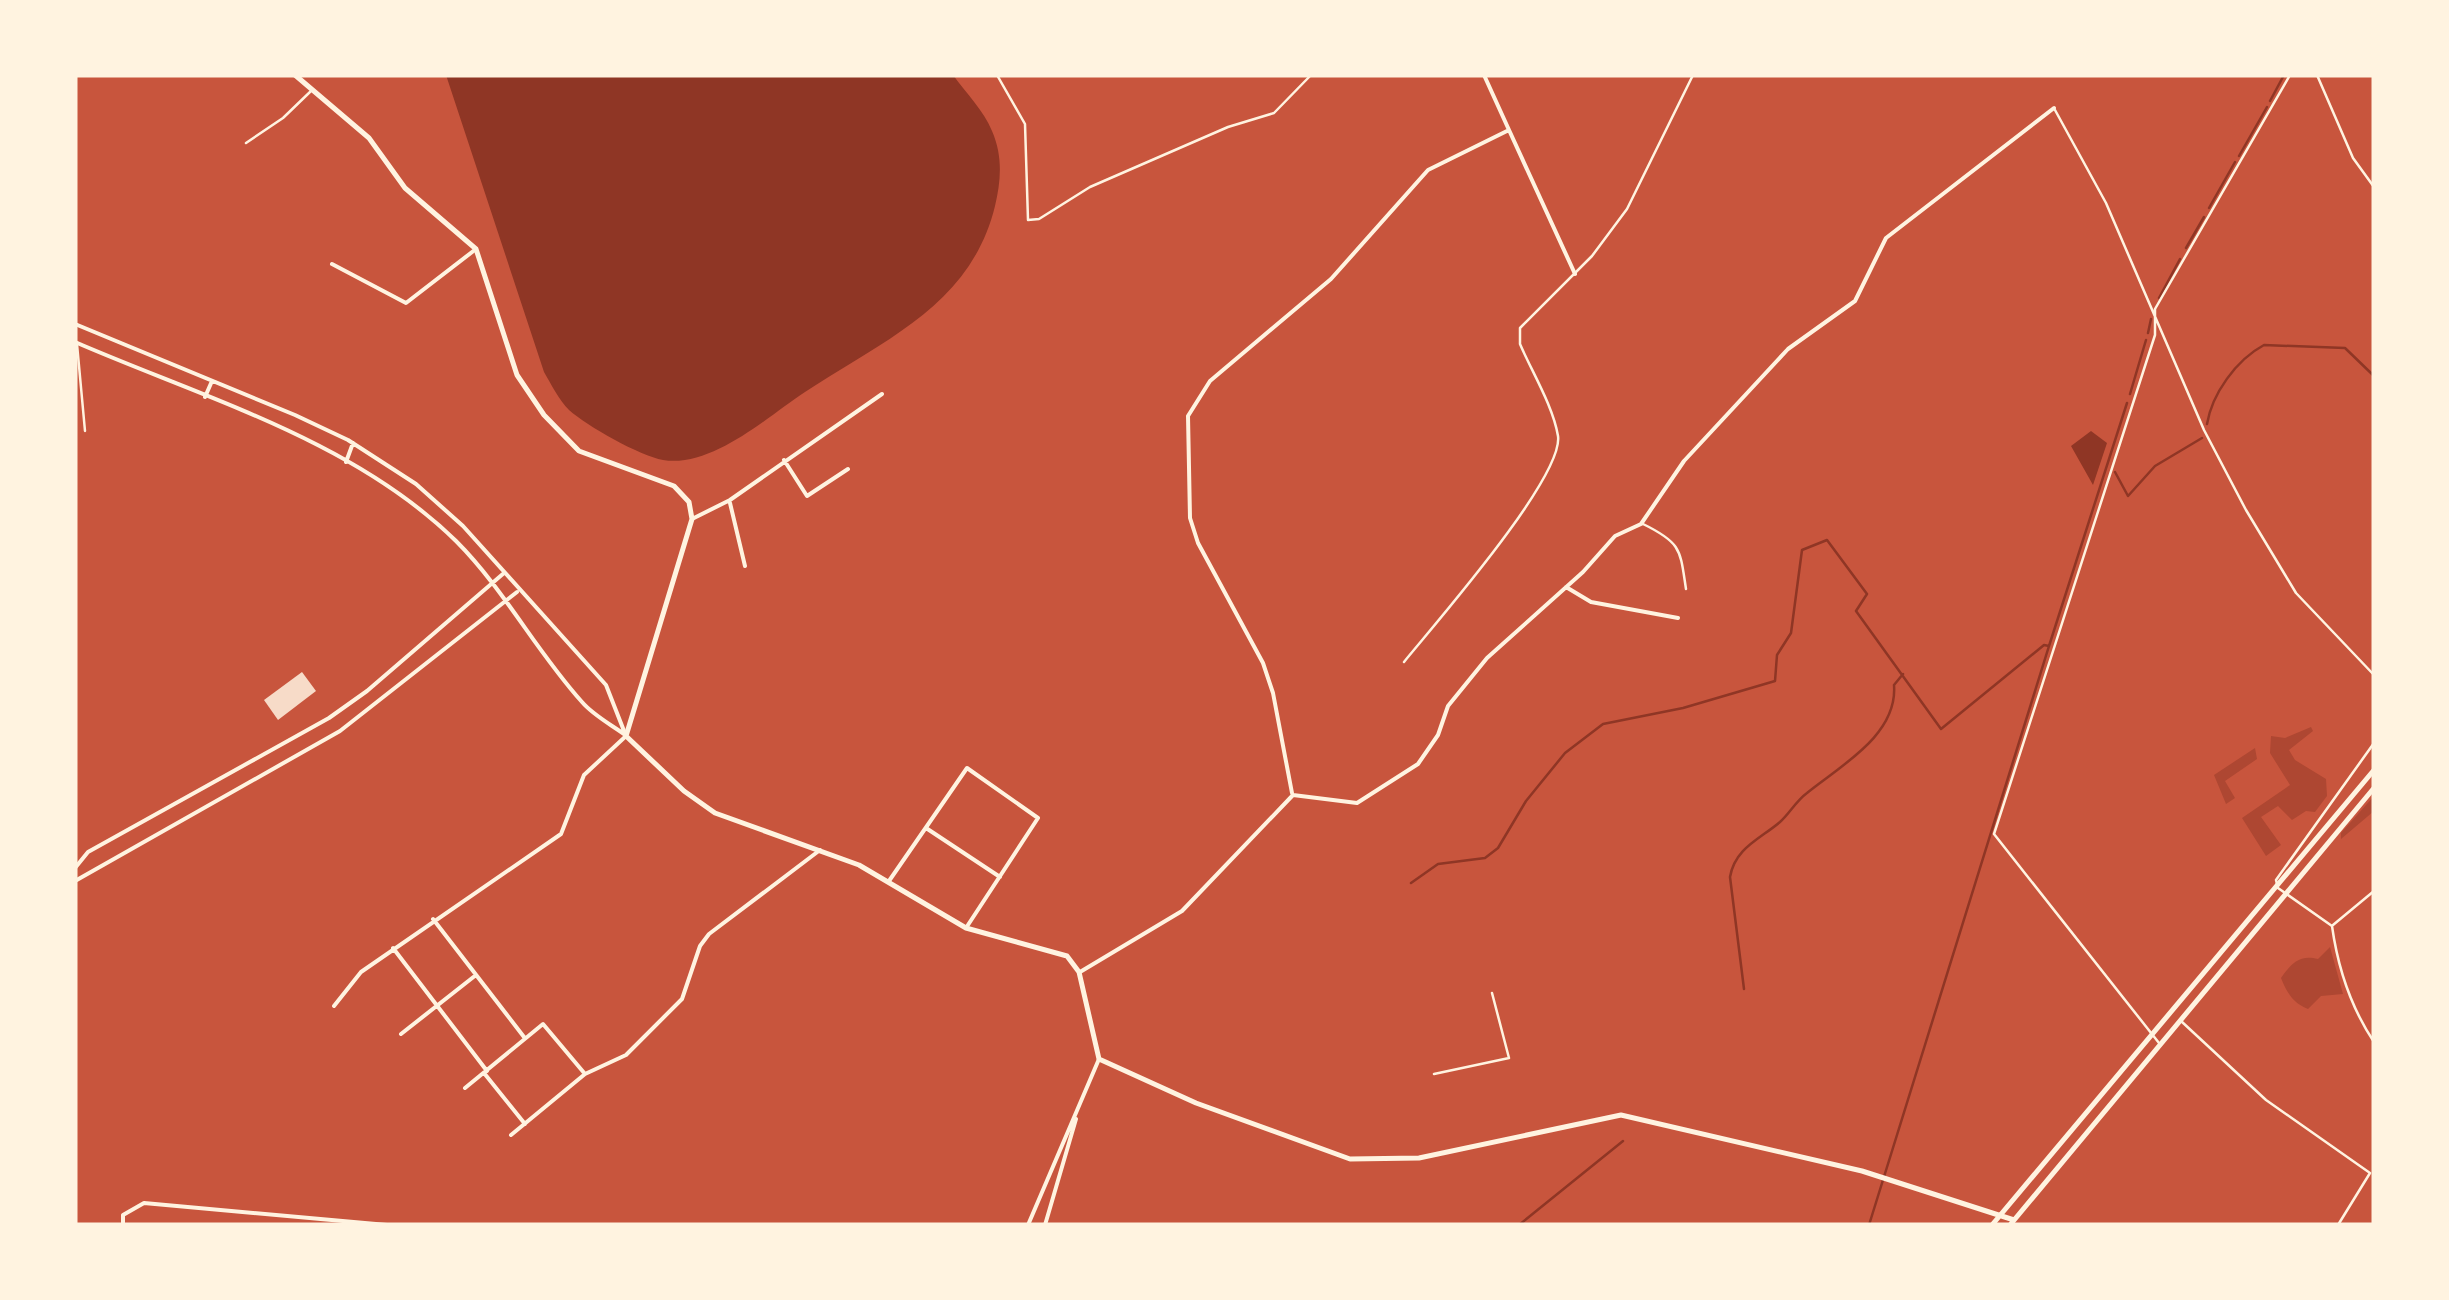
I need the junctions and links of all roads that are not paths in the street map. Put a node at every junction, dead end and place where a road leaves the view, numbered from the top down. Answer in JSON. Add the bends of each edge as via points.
{"nodes":[{"id":1,"x":296,"y":75,"type":"edge"},
{"id":2,"x":997,"y":75,"type":"edge"},
{"id":3,"x":1311,"y":75,"type":"edge"},
{"id":4,"x":1484,"y":75,"type":"edge"},
{"id":5,"x":1692,"y":75,"type":"edge"},
{"id":6,"x":2290,"y":75,"type":"edge"},
{"id":7,"x":2317,"y":75,"type":"edge"},
{"id":8,"x":312,"y":90,"type":"junction"},
{"id":9,"x":2054,"y":108,"type":"joint"},
{"id":10,"x":1509,"y":130,"type":"junction"},
{"id":11,"x":246,"y":142,"type":"dead end"},
{"id":12,"x":2374,"y":187,"type":"edge"},
{"id":13,"x":476,"y":249,"type":"junction"},
{"id":14,"x":332,"y":264,"type":"dead end"},
{"id":15,"x":1575,"y":274,"type":"junction"},
{"id":16,"x":2155,"y":309,"type":"junction"},
{"id":17,"x":75,"y":324,"type":"edge"},
{"id":18,"x":76,"y":342,"type":"edge"},
{"id":19,"x":212,"y":381,"type":"junction"},
{"id":20,"x":882,"y":394,"type":"dead end"},
{"id":21,"x":205,"y":397,"type":"junction"},
{"id":22,"x":85,"y":431,"type":"dead end"},
{"id":23,"x":352,"y":443,"type":"junction"},
{"id":24,"x":784,"y":460,"type":"junction"},
{"id":25,"x":346,"y":462,"type":"junction"},
{"id":26,"x":848,"y":469,"type":"dead end"},
{"id":27,"x":730,"y":500,"type":"junction"},
{"id":28,"x":692,"y":519,"type":"junction"},
{"id":29,"x":1641,"y":524,"type":"junction"},
{"id":30,"x":745,"y":566,"type":"dead end"},
{"id":31,"x":504,"y":573,"type":"junction"},
{"id":32,"x":492,"y":582,"type":"junction"},
{"id":33,"x":1566,"y":587,"type":"junction"},
{"id":34,"x":1686,"y":589,"type":"dead end"},
{"id":35,"x":518,"y":590,"type":"junction"},
{"id":36,"x":506,"y":602,"type":"junction"},
{"id":37,"x":1678,"y":618,"type":"dead end"},
{"id":38,"x":1404,"y":662,"type":"dead end"},
{"id":39,"x":2374,"y":675,"type":"edge"},
{"id":40,"x":332,"y":716,"type":"junction"},
{"id":41,"x":340,"y":731,"type":"junction"},
{"id":42,"x":626,"y":736,"type":"junction"},
{"id":43,"x":2374,"y":743,"type":"edge"},
{"id":44,"x":2374,"y":770,"type":"edge"},
{"id":45,"x":234,"y":772,"type":"junction"},
{"id":46,"x":240,"y":788,"type":"junction"},
{"id":47,"x":2374,"y":788,"type":"edge"},
{"id":48,"x":1293,"y":795,"type":"junction"},
{"id":49,"x":926,"y":828,"type":"junction"},
{"id":50,"x":820,"y":850,"type":"junction"},
{"id":51,"x":75,"y":868,"type":"edge"},
{"id":52,"x":1000,"y":878,"type":"junction"},
{"id":53,"x":75,"y":882,"type":"edge"},
{"id":54,"x":888,"y":882,"type":"junction"},
{"id":55,"x":2278,"y":888,"type":"junction"},
{"id":56,"x":2374,"y":891,"type":"edge"},
{"id":57,"x":2286,"y":896,"type":"junction"},
{"id":58,"x":433,"y":919,"type":"junction"},
{"id":59,"x":2332,"y":926,"type":"junction"},
{"id":60,"x":966,"y":928,"type":"junction"},
{"id":61,"x":393,"y":948,"type":"junction"},
{"id":62,"x":1080,"y":972,"type":"junction"},
{"id":63,"x":476,"y":975,"type":"junction"},
{"id":64,"x":1492,"y":993,"type":"dead end"},
{"id":65,"x":438,"y":1004,"type":"junction"},
{"id":66,"x":334,"y":1006,"type":"dead end"},
{"id":67,"x":2180,"y":1020,"type":"junction"},
{"id":68,"x":401,"y":1034,"type":"dead end"},
{"id":69,"x":524,"y":1037,"type":"junction"},
{"id":70,"x":2152,"y":1037,"type":"junction"},
{"id":71,"x":2374,"y":1042,"type":"edge"},
{"id":72,"x":2160,"y":1044,"type":"junction"},
{"id":73,"x":1099,"y":1059,"type":"junction"},
{"id":74,"x":485,"y":1072,"type":"junction"},
{"id":75,"x":586,"y":1074,"type":"junction"},
{"id":76,"x":1434,"y":1074,"type":"dead end"},
{"id":77,"x":465,"y":1088,"type":"dead end"},
{"id":78,"x":1078,"y":1110,"type":"junction"},
{"id":79,"x":524,"y":1124,"type":"junction"},
{"id":80,"x":511,"y":1135,"type":"dead end"},
{"id":81,"x":2001,"y":1214,"type":"junction"},
{"id":82,"x":2012,"y":1222,"type":"edge"},
{"id":83,"x":122,"y":1225,"type":"edge"},
{"id":84,"x":386,"y":1225,"type":"edge"},
{"id":85,"x":1028,"y":1225,"type":"edge"},
{"id":86,"x":1044,"y":1225,"type":"edge"},
{"id":87,"x":1992,"y":1225,"type":"edge"},
{"id":88,"x":2338,"y":1225,"type":"edge"}],
"edges":[{"from":1,"to":8,"type":"street"},
{"from":2,"to":3,"type":"lane","via":[[1025,124],[1028,220],[1090,187],[1274,113]]},
{"from":4,"to":10,"type":"street"},
{"from":5,"to":15,"type":"lane","via":[[1627,209]]},
{"from":6,"to":16,"type":"lane"},
{"from":7,"to":12,"type":"lane","via":[[2353,158]]},
{"from":8,"to":11,"type":"lane"},
{"from":8,"to":13,"type":"street","via":[[369,138],[405,188]]},
{"from":9,"to":16,"type":"lane"},
{"from":9,"to":29,"type":"street","via":[[1886,238],[1855,301],[1788,348],[1684,461]]},
{"from":10,"to":15,"type":"street"},
{"from":10,"to":48,"type":"street","via":[[1428,170],[1331,279],[1210,380],[1188,416],[1190,518],[1263,664]]},
{"from":13,"to":14,"type":"street","via":[[406,303]]},
{"from":13,"to":28,"type":"street","via":[[517,375],[544,415],[579,451],[674,486]]},
{"from":15,"to":38,"type":"lane","via":[[1520,328],[1520,344],[1558,434],[1555,454],[1513,526]]},
{"from":16,"to":39,"type":"lane","via":[[2204,430],[2284,576]]},
{"from":16,"to":70,"type":"lane","via":[[2155,335],[1994,834]]},
{"from":17,"to":19,"type":"street"},
{"from":18,"to":21,"type":"street"},
{"from":18,"to":22,"type":"lane"},
{"from":19,"to":21,"type":"street"},
{"from":19,"to":23,"type":"street"},
{"from":20,"to":24,"type":"street"},
{"from":21,"to":25,"type":"street"},
{"from":23,"to":25,"type":"street"},
{"from":23,"to":31,"type":"street","via":[[416,484]]},
{"from":24,"to":26,"type":"street","via":[[806,496]]},
{"from":24,"to":27,"type":"street"},
{"from":25,"to":32,"type":"street","via":[[400,492]]},
{"from":27,"to":28,"type":"street"},
{"from":27,"to":30,"type":"street"},
{"from":28,"to":42,"type":"street"},
{"from":29,"to":33,"type":"street","via":[[1615,536]]},
{"from":29,"to":34,"type":"lane","via":[[1663,534],[1682,555]]},
{"from":31,"to":32,"type":"street"},
{"from":31,"to":35,"type":"street"},
{"from":32,"to":36,"type":"street"},
{"from":32,"to":40,"type":"street"},
{"from":33,"to":37,"type":"street","via":[[1592,602]]},
{"from":33,"to":48,"type":"street","via":[[1487,658],[1448,706],[1418,764],[1358,803]]},
{"from":35,"to":36,"type":"street"},
{"from":35,"to":42,"type":"street","via":[[606,686]]},
{"from":36,"to":41,"type":"street"},
{"from":36,"to":42,"type":"street","via":[[584,705]]},
{"from":40,"to":41,"type":"street"},
{"from":40,"to":45,"type":"street"},
{"from":41,"to":46,"type":"street"},
{"from":42,"to":50,"type":"street","via":[[716,813]]},
{"from":42,"to":58,"type":"street","via":[[584,775],[561,834]]},
{"from":43,"to":55,"type":"lane","via":[[2276,880]]},
{"from":44,"to":55,"type":"street"},
{"from":45,"to":46,"type":"street"},
{"from":45,"to":51,"type":"street","via":[[88,852]]},
{"from":46,"to":53,"type":"street"},
{"from":47,"to":57,"type":"street"},
{"from":48,"to":62,"type":"street","via":[[1182,911]]},
{"from":49,"to":52,"type":"street"},
{"from":49,"to":52,"type":"street","via":[[967,768],[1038,818]]},
{"from":49,"to":54,"type":"street"},
{"from":50,"to":54,"type":"street"},
{"from":50,"to":75,"type":"street","via":[[708,934],[682,999],[626,1055]]},
{"from":52,"to":60,"type":"street"},
{"from":54,"to":60,"type":"street"},
{"from":55,"to":57,"type":"lane"},
{"from":55,"to":70,"type":"street"},
{"from":56,"to":59,"type":"lane"},
{"from":57,"to":59,"type":"lane"},
{"from":57,"to":67,"type":"street"},
{"from":58,"to":61,"type":"street"},
{"from":58,"to":63,"type":"street"},
{"from":59,"to":71,"type":"lane","via":[[2343,980]]},
{"from":60,"to":62,"type":"street","via":[[1051,948]]},
{"from":61,"to":65,"type":"street"},
{"from":61,"to":66,"type":"street","via":[[361,972]]},
{"from":62,"to":73,"type":"street"},
{"from":63,"to":65,"type":"street"},
{"from":63,"to":69,"type":"street"},
{"from":64,"to":76,"type":"lane","via":[[1509,1058]]},
{"from":65,"to":68,"type":"street"},
{"from":65,"to":74,"type":"street"},
{"from":67,"to":72,"type":"street"},
{"from":67,"to":88,"type":"lane","via":[[2266,1100],[2370,1173]]},
{"from":69,"to":74,"type":"street"},
{"from":69,"to":75,"type":"street","via":[[543,1024]]},
{"from":70,"to":72,"type":"lane"},
{"from":70,"to":81,"type":"street"},
{"from":72,"to":82,"type":"street"},
{"from":73,"to":78,"type":"street"},
{"from":73,"to":81,"type":"street","via":[[1350,1159],[1419,1158],[1622,1115],[1820,1160]]},
{"from":74,"to":77,"type":"street"},
{"from":74,"to":79,"type":"street"},
{"from":75,"to":79,"type":"street"},
{"from":78,"to":85,"type":"street"},
{"from":78,"to":86,"type":"street"},
{"from":79,"to":80,"type":"street"},
{"from":81,"to":82,"type":"street"},
{"from":81,"to":87,"type":"street"},
{"from":83,"to":84,"type":"street","via":[[124,1215],[144,1204]]}]}
